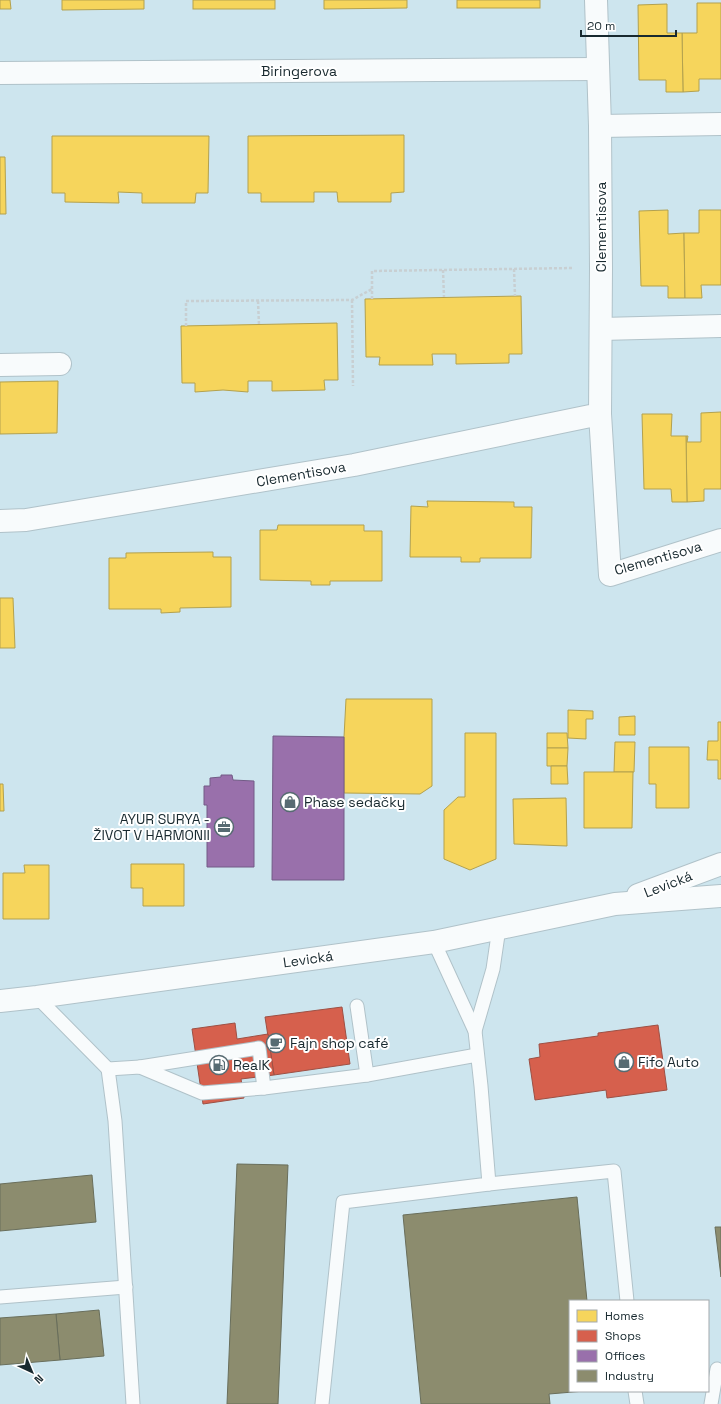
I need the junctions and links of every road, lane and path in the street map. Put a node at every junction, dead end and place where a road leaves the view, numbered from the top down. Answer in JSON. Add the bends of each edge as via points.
{"nodes":[{"id":1,"x":596,"y":0,"type":"edge"},
{"id":2,"x":598,"y":69,"type":"junction"},
{"id":3,"x":0,"y":72,"type":"edge"},
{"id":4,"x":721,"y":124,"type":"edge"},
{"id":5,"x":600,"y":126,"type":"junction"},
{"id":6,"x":601,"y":268,"type":"junction"},
{"id":7,"x":514,"y":269,"type":"junction"},
{"id":8,"x":443,"y":270,"type":"junction"},
{"id":9,"x":372,"y":289,"type":"junction"},
{"id":10,"x":515,"y":296,"type":"dead end"},
{"id":11,"x":444,"y":297,"type":"dead end"},
{"id":12,"x":372,"y":299,"type":"dead end"},
{"id":13,"x":352,"y":300,"type":"junction"},
{"id":14,"x":258,"y":301,"type":"junction"},
{"id":15,"x":259,"y":325,"type":"dead end"},
{"id":16,"x":186,"y":326,"type":"dead end"},
{"id":17,"x":721,"y":326,"type":"edge"},
{"id":18,"x":601,"y":329,"type":"junction"},
{"id":19,"x":60,"y":364,"type":"dead end"},
{"id":20,"x":0,"y":365,"type":"edge"},
{"id":21,"x":353,"y":386,"type":"dead end"},
{"id":22,"x":600,"y":414,"type":"junction"},
{"id":23,"x":0,"y":521,"type":"edge"},
{"id":24,"x":721,"y":540,"type":"edge"},
{"id":25,"x":721,"y":864,"type":"edge"},
{"id":26,"x":721,"y":896,"type":"edge"},
{"id":27,"x":615,"y":904,"type":"junction"},
{"id":28,"x":499,"y":928,"type":"junction"},
{"id":29,"x":434,"y":942,"type":"junction"},
{"id":30,"x":37,"y":997,"type":"junction"},
{"id":31,"x":0,"y":1001,"type":"edge"},
{"id":32,"x":356,"y":1006,"type":"dead end"},
{"id":33,"x":475,"y":1031,"type":"junction"},
{"id":34,"x":477,"y":1055,"type":"junction"},
{"id":35,"x":140,"y":1067,"type":"junction"},
{"id":36,"x":108,"y":1069,"type":"junction"},
{"id":37,"x":367,"y":1075,"type":"junction"},
{"id":38,"x":264,"y":1088,"type":"junction"},
{"id":39,"x":489,"y":1184,"type":"junction"},
{"id":40,"x":126,"y":1287,"type":"junction"},
{"id":41,"x":0,"y":1296,"type":"edge"},
{"id":42,"x":627,"y":1300,"type":"edge"},
{"id":43,"x":718,"y":1369,"type":"dead end"},
{"id":44,"x":635,"y":1392,"type":"edge"},
{"id":45,"x":133,"y":1404,"type":"edge"},
{"id":46,"x":322,"y":1404,"type":"edge"},
{"id":47,"x":637,"y":1404,"type":"edge"},
{"id":48,"x":711,"y":1404,"type":"edge"}],
"edges":[{"from":1,"to":2,"type":"street","name":"Clementisova"},
{"from":2,"to":3,"type":"street","name":"Biringerova"},
{"from":2,"to":5,"type":"street","name":"Clementisova"},
{"from":4,"to":5,"type":"street"},
{"from":5,"to":6,"type":"street","name":"Clementisova"},
{"from":6,"to":7,"type":"path"},
{"from":6,"to":18,"type":"street","name":"Clementisova"},
{"from":7,"to":8,"type":"path"},
{"from":7,"to":10,"type":"path"},
{"from":8,"to":9,"type":"path","via":[[372,271]]},
{"from":8,"to":11,"type":"path"},
{"from":9,"to":12,"type":"path"},
{"from":9,"to":13,"type":"path"},
{"from":13,"to":14,"type":"path"},
{"from":13,"to":21,"type":"path"},
{"from":14,"to":15,"type":"path"},
{"from":14,"to":16,"type":"path","via":[[186,301]]},
{"from":17,"to":18,"type":"street"},
{"from":18,"to":22,"type":"street","name":"Clementisova"},
{"from":19,"to":20,"type":"street"},
{"from":22,"to":23,"type":"street","name":"Clementisova","via":[[354,465],[26,520]]},
{"from":22,"to":24,"type":"street","name":"Clementisova","via":[[610,575]]},
{"from":25,"to":27,"type":"street","name":"Levická"},
{"from":26,"to":27,"type":"street","name":"Levická"},
{"from":27,"to":28,"type":"street","name":"Levická"},
{"from":28,"to":29,"type":"street","name":"Levická"},
{"from":28,"to":33,"type":"lane","via":[[493,970]]},
{"from":29,"to":30,"type":"street","name":"Levická"},
{"from":29,"to":33,"type":"lane"},
{"from":30,"to":31,"type":"street","name":"Levická"},
{"from":30,"to":36,"type":"lane"},
{"from":32,"to":37,"type":"lane"},
{"from":33,"to":34,"type":"lane"},
{"from":34,"to":37,"type":"lane"},
{"from":34,"to":39,"type":"lane"},
{"from":35,"to":36,"type":"lane"},
{"from":35,"to":38,"type":"lane","via":[[202,1093]]},
{"from":35,"to":38,"type":"lane","via":[[259,1048]]},
{"from":36,"to":40,"type":"lane","via":[[115,1121]]},
{"from":37,"to":38,"type":"lane"},
{"from":39,"to":42,"type":"lane","via":[[614,1171]]},
{"from":39,"to":46,"type":"lane","via":[[343,1202]]},
{"from":40,"to":41,"type":"lane"},
{"from":40,"to":45,"type":"lane"},
{"from":43,"to":48,"type":"lane"},
{"from":44,"to":47,"type":"lane"}]}
